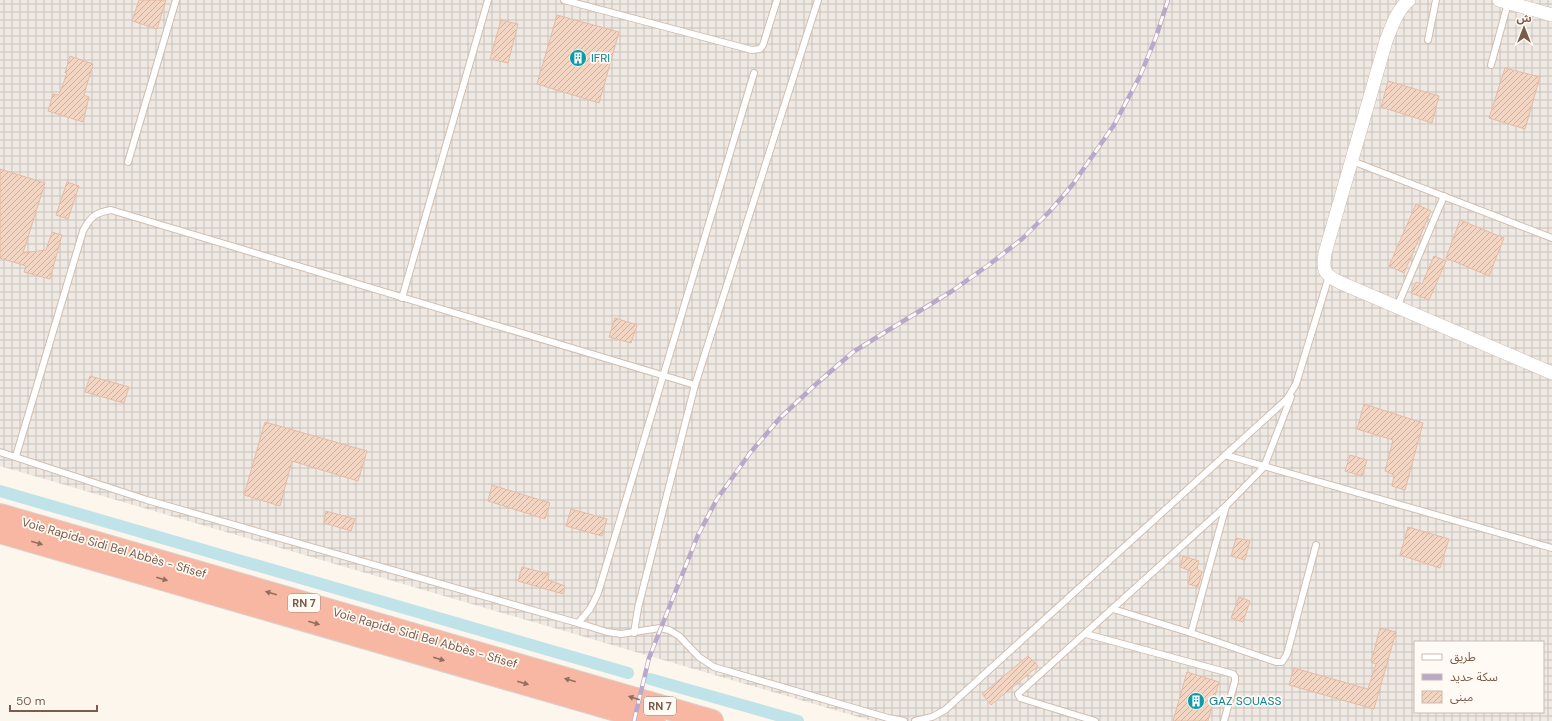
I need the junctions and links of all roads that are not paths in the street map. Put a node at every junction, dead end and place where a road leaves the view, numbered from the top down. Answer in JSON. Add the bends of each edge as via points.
{"nodes":[{"id":1,"x":176,"y":0,"type":"edge"},
{"id":2,"x":488,"y":0,"type":"edge"},
{"id":3,"x":564,"y":0,"type":"edge"},
{"id":4,"x":777,"y":0,"type":"edge"},
{"id":5,"x":818,"y":0,"type":"edge"},
{"id":6,"x":1409,"y":0,"type":"edge"},
{"id":7,"x":1436,"y":0,"type":"edge"},
{"id":8,"x":1504,"y":1,"type":"edge"},
{"id":9,"x":1552,"y":16,"type":"edge"},
{"id":10,"x":1428,"y":40,"type":"dead end"},
{"id":11,"x":1491,"y":65,"type":"dead end"},
{"id":12,"x":754,"y":73,"type":"dead end"},
{"id":13,"x":1352,"y":161,"type":"junction"},
{"id":14,"x":128,"y":162,"type":"dead end"},
{"id":15,"x":1444,"y":196,"type":"junction"},
{"id":16,"x":1552,"y":238,"type":"edge"},
{"id":17,"x":1329,"y":276,"type":"junction"},
{"id":18,"x":402,"y":298,"type":"junction"},
{"id":19,"x":1397,"y":307,"type":"junction"},
{"id":20,"x":1552,"y":373,"type":"edge"},
{"id":21,"x":663,"y":376,"type":"junction"},
{"id":22,"x":1296,"y":384,"type":"junction"},
{"id":23,"x":695,"y":385,"type":"junction"},
{"id":24,"x":0,"y":452,"type":"edge"},
{"id":25,"x":1225,"y":455,"type":"junction"},
{"id":26,"x":16,"y":456,"type":"junction"},
{"id":27,"x":1264,"y":466,"type":"junction"},
{"id":28,"x":1226,"y":506,"type":"junction"},
{"id":29,"x":0,"y":515,"type":"edge"},
{"id":30,"x":0,"y":532,"type":"edge"},
{"id":31,"x":1316,"y":545,"type":"dead end"},
{"id":32,"x":1552,"y":548,"type":"edge"},
{"id":33,"x":1113,"y":610,"type":"junction"},
{"id":34,"x":578,"y":623,"type":"junction"},
{"id":35,"x":634,"y":633,"type":"junction"},
{"id":36,"x":1191,"y":633,"type":"junction"},
{"id":37,"x":1086,"y":634,"type":"junction"},
{"id":38,"x":654,"y":721,"type":"edge"},
{"id":39,"x":712,"y":721,"type":"edge"},
{"id":40,"x":904,"y":721,"type":"edge"},
{"id":41,"x":915,"y":721,"type":"edge"},
{"id":42,"x":1096,"y":721,"type":"edge"},
{"id":43,"x":1224,"y":721,"type":"edge"}],
"edges":[{"from":1,"to":14,"type":"lane"},
{"from":2,"to":18,"type":"lane"},
{"from":3,"to":4,"type":"lane","via":[[752,50],[760,49],[763,45]]},
{"from":5,"to":23,"type":"lane"},
{"from":6,"to":13,"type":"street","via":[[1397,15],[1386,41]]},
{"from":7,"to":10,"type":"lane"},
{"from":8,"to":9,"type":"street"},
{"from":8,"to":11,"type":"lane"},
{"from":12,"to":21,"type":"lane"},
{"from":13,"to":15,"type":"lane"},
{"from":13,"to":17,"type":"street","via":[[1325,253],[1324,271]]},
{"from":15,"to":16,"type":"lane"},
{"from":15,"to":19,"type":"lane"},
{"from":17,"to":19,"type":"street"},
{"from":17,"to":22,"type":"lane"},
{"from":18,"to":21,"type":"lane"},
{"from":18,"to":26,"type":"lane","via":[[122,212],[99,212],[89,220],[83,231]]},
{"from":19,"to":20,"type":"street"},
{"from":21,"to":23,"type":"lane"},
{"from":21,"to":34,"type":"lane","via":[[598,593]]},
{"from":22,"to":25,"type":"lane","via":[[1287,399]]},
{"from":22,"to":27,"type":"lane"},
{"from":23,"to":35,"type":"lane","via":[[638,608]]},
{"from":24,"to":26,"type":"lane"},
{"from":25,"to":27,"type":"lane"},
{"from":25,"to":41,"type":"lane","via":[[945,710],[932,717]]},
{"from":26,"to":34,"type":"lane","via":[[147,500]]},
{"from":27,"to":28,"type":"lane"},
{"from":27,"to":32,"type":"lane"},
{"from":28,"to":33,"type":"lane"},
{"from":28,"to":36,"type":"lane"},
{"from":39,"to":29,"type":"highway","name":"Voie Rapide Sidi Bel Abbès - Sfisef","number":"RN 7","one_way":true},
{"from":30,"to":38,"type":"highway","name":"Voie Rapide Sidi Bel Abbès - Sfisef","number":"RN 7","one_way":true},
{"from":31,"to":36,"type":"lane","via":[[1287,654],[1282,662]]},
{"from":33,"to":36,"type":"lane"},
{"from":33,"to":37,"type":"lane"},
{"from":34,"to":35,"type":"lane","via":[[607,632]]},
{"from":35,"to":40,"type":"lane","via":[[660,628],[670,630],[699,657],[714,667]]},
{"from":37,"to":42,"type":"lane","via":[[1018,694],[1020,698]]},
{"from":37,"to":43,"type":"lane","via":[[1232,674],[1235,681]]}]}
